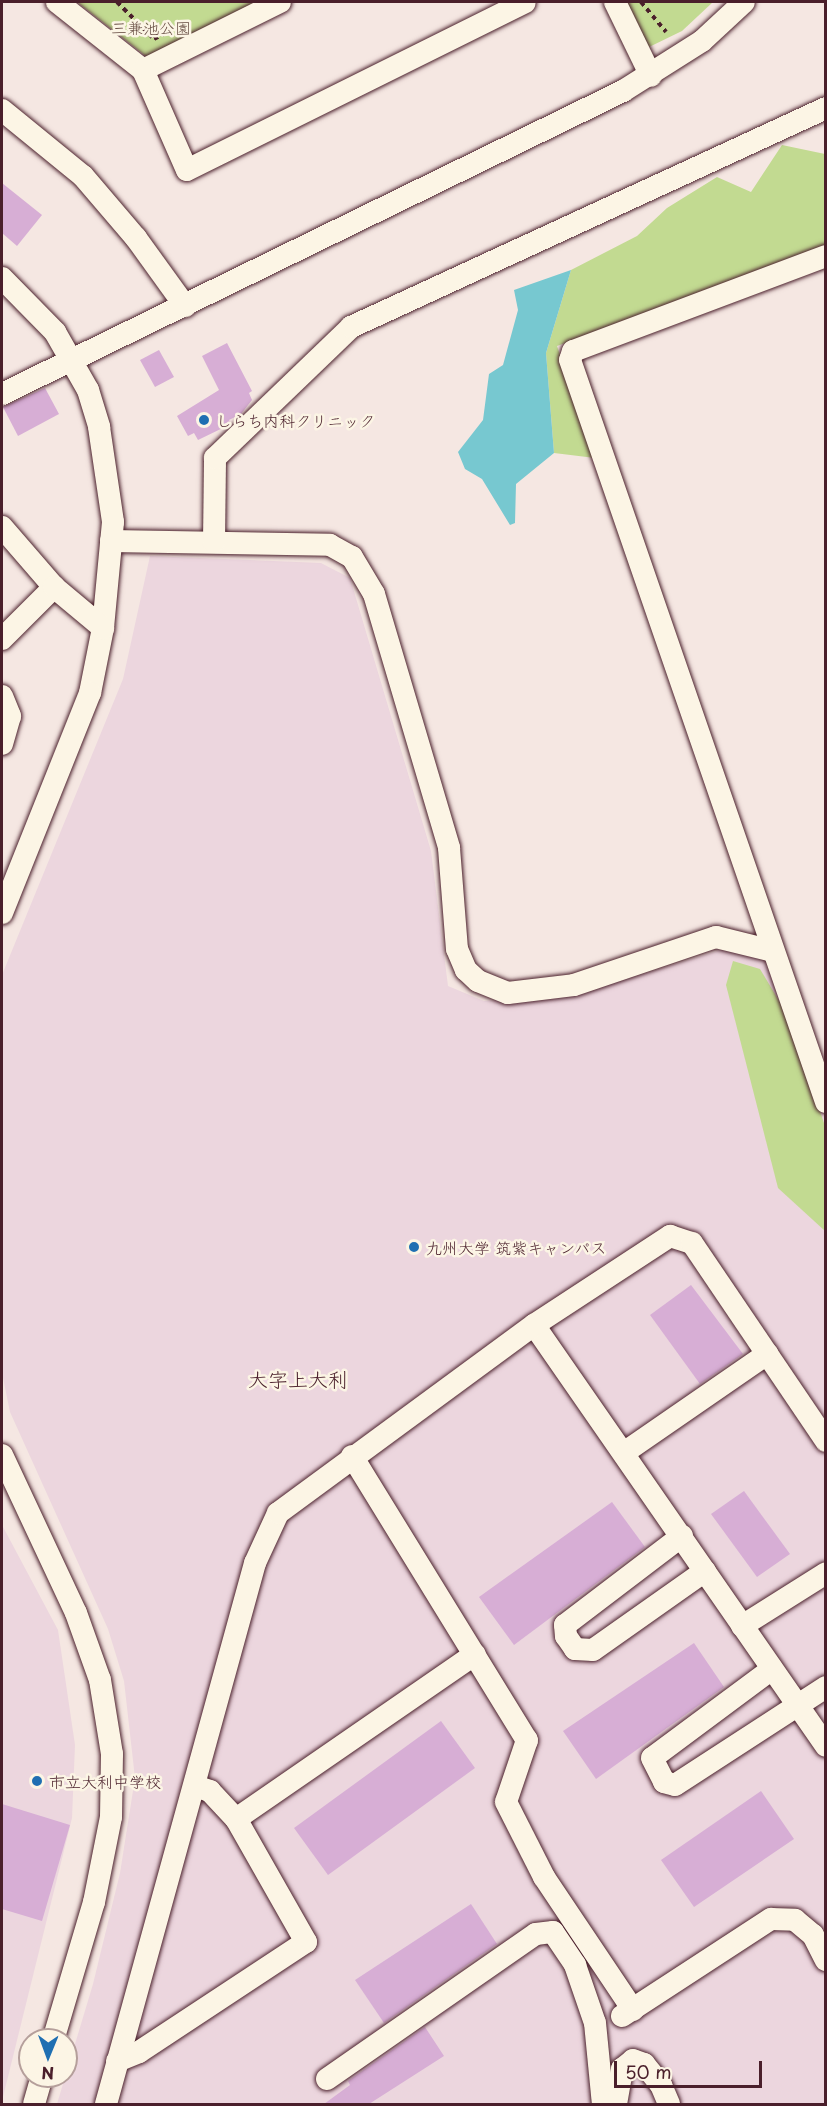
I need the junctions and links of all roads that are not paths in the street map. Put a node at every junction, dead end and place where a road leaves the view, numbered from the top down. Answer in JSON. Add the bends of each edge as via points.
{"nodes":[{"id":1,"x":57,"y":2,"type":"edge"},
{"id":2,"x":280,"y":2,"type":"edge"},
{"id":3,"x":525,"y":2,"type":"edge"},
{"id":4,"x":615,"y":2,"type":"edge"},
{"id":5,"x":744,"y":2,"type":"edge"},
{"id":6,"x":143,"y":70,"type":"junction"},
{"id":7,"x":651,"y":76,"type":"junction"},
{"id":8,"x":825,"y":108,"type":"edge"},
{"id":9,"x":2,"y":110,"type":"edge"},
{"id":10,"x":825,"y":256,"type":"edge"},
{"id":11,"x":2,"y":278,"type":"edge"},
{"id":12,"x":185,"y":306,"type":"junction"},
{"id":13,"x":73,"y":359,"type":"junction"},
{"id":14,"x":2,"y":394,"type":"edge"},
{"id":15,"x":2,"y":527,"type":"edge"},
{"id":16,"x":111,"y":541,"type":"junction"},
{"id":17,"x":214,"y":542,"type":"junction"},
{"id":18,"x":54,"y":587,"type":"junction"},
{"id":19,"x":104,"y":628,"type":"junction"},
{"id":20,"x":2,"y":639,"type":"edge"},
{"id":21,"x":2,"y":696,"type":"edge"},
{"id":22,"x":2,"y":744,"type":"edge"},
{"id":23,"x":2,"y":913,"type":"edge"},
{"id":24,"x":773,"y":951,"type":"junction"},
{"id":25,"x":825,"y":1102,"type":"edge"},
{"id":26,"x":534,"y":1325,"type":"junction"},
{"id":27,"x":767,"y":1354,"type":"junction"},
{"id":28,"x":825,"y":1441,"type":"edge"},
{"id":29,"x":625,"y":1452,"type":"junction"},
{"id":30,"x":2,"y":1455,"type":"edge"},
{"id":31,"x":352,"y":1456,"type":"junction"},
{"id":32,"x":682,"y":1536,"type":"junction"},
{"id":33,"x":705,"y":1571,"type":"junction"},
{"id":34,"x":825,"y":1573,"type":"edge"},
{"id":35,"x":742,"y":1626,"type":"junction"},
{"id":36,"x":475,"y":1654,"type":"junction"},
{"id":37,"x":772,"y":1669,"type":"junction"},
{"id":38,"x":825,"y":1687,"type":"edge"},
{"id":39,"x":798,"y":1706,"type":"junction"},
{"id":40,"x":825,"y":1746,"type":"edge"},
{"id":41,"x":195,"y":1785,"type":"junction"},
{"id":42,"x":236,"y":1819,"type":"junction"},
{"id":43,"x":825,"y":1960,"type":"edge"},
{"id":44,"x":57,"y":2028,"type":"edge"},
{"id":45,"x":117,"y":2061,"type":"junction"},
{"id":46,"x":327,"y":2079,"type":"dead end"},
{"id":47,"x":39,"y":2088,"type":"edge"},
{"id":48,"x":34,"y":2104,"type":"edge"},
{"id":49,"x":106,"y":2104,"type":"edge"},
{"id":50,"x":603,"y":2104,"type":"edge"},
{"id":51,"x":616,"y":2104,"type":"edge"},
{"id":52,"x":669,"y":2104,"type":"edge"}],
"edges":[{"from":1,"to":6,"type":"street"},
{"from":2,"to":6,"type":"street"},
{"from":3,"to":6,"type":"street","via":[[187,170]]},
{"from":4,"to":7,"type":"street"},
{"from":5,"to":7,"type":"street","via":[[702,41]]},
{"from":7,"to":12,"type":"street"},
{"from":8,"to":17,"type":"street","via":[[351,327],[215,458]]},
{"from":9,"to":12,"type":"street","via":[[83,176],[136,238]]},
{"from":10,"to":24,"type":"street","via":[[573,351],[570,360]]},
{"from":11,"to":13,"type":"street","via":[[55,332]]},
{"from":12,"to":13,"type":"street"},
{"from":13,"to":14,"type":"street"},
{"from":13,"to":16,"type":"street","via":[[99,427],[113,522]]},
{"from":15,"to":18,"type":"street"},
{"from":16,"to":17,"type":"street"},
{"from":16,"to":19,"type":"street"},
{"from":17,"to":24,"type":"street","via":[[330,545],[352,557],[364,573],[374,594],[449,848],[457,950],[466,970],[478,981],[508,993],[574,985],[716,937]]},
{"from":18,"to":19,"type":"street"},
{"from":18,"to":20,"type":"street"},
{"from":19,"to":23,"type":"street","via":[[90,693]]},
{"from":21,"to":22,"type":"street","via":[[10,716]]},
{"from":24,"to":25,"type":"street"},
{"from":26,"to":27,"type":"street","via":[[670,1236],[692,1243]]},
{"from":26,"to":29,"type":"street"},
{"from":26,"to":31,"type":"street"},
{"from":27,"to":28,"type":"street"},
{"from":27,"to":29,"type":"street"},
{"from":29,"to":32,"type":"street"},
{"from":30,"to":44,"type":"street","via":[[76,1613],[100,1680],[112,1754],[111,1817],[94,1902]]},
{"from":31,"to":36,"type":"street"},
{"from":31,"to":41,"type":"street","via":[[278,1513],[255,1563]]},
{"from":32,"to":33,"type":"street"},
{"from":32,"to":33,"type":"street","via":[[565,1624],[566,1636],[575,1649],[593,1650]]},
{"from":33,"to":35,"type":"street"},
{"from":34,"to":35,"type":"street"},
{"from":35,"to":37,"type":"street"},
{"from":36,"to":42,"type":"street"},
{"from":36,"to":43,"type":"street","via":[[528,1740],[506,1803],[549,1885],[627,2014],[771,1918],[795,1920],[813,1935]]},
{"from":37,"to":39,"type":"street"},
{"from":37,"to":39,"type":"street","via":[[652,1758],[664,1782],[675,1785]]},
{"from":38,"to":39,"type":"street"},
{"from":39,"to":40,"type":"street"},
{"from":41,"to":42,"type":"street","via":[[210,1791]]},
{"from":41,"to":45,"type":"street"},
{"from":42,"to":45,"type":"street","via":[[306,1942],[139,2052]]},
{"from":45,"to":49,"type":"street"},
{"from":46,"to":50,"type":"street","via":[[536,1934],[553,1932],[575,1965],[595,2023]]},
{"from":47,"to":48,"type":"street"},
{"from":51,"to":52,"type":"street","via":[[622,2069],[633,2060],[644,2064],[661,2085]]}]}
